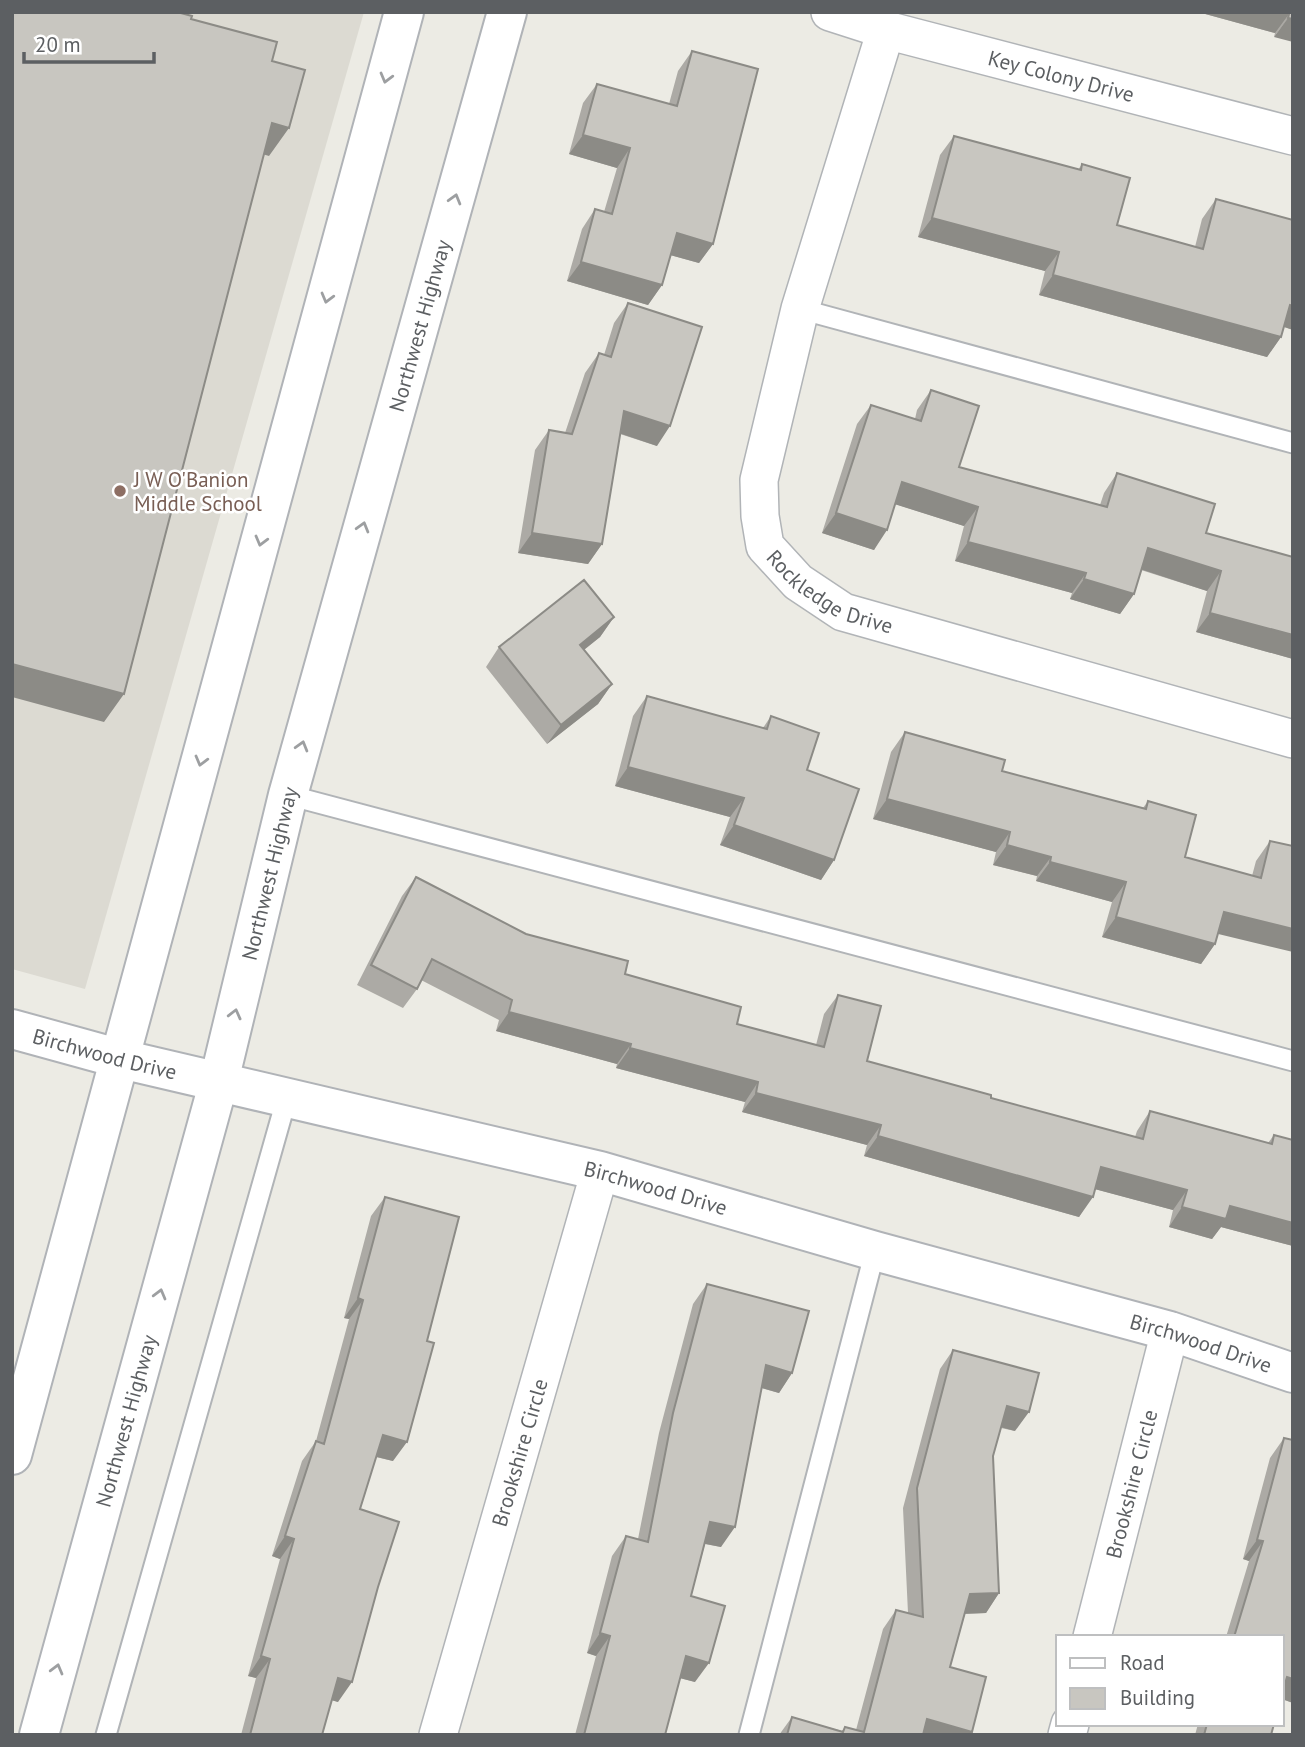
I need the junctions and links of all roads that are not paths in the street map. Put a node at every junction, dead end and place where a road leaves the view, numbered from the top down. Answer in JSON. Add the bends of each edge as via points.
{"nodes":[{"id":1,"x":404,"y":12,"type":"edge"},
{"id":2,"x":507,"y":12,"type":"edge"},
{"id":3,"x":831,"y":12,"type":"edge"},
{"id":4,"x":887,"y":30,"type":"junction"},
{"id":5,"x":1293,"y":136,"type":"edge"},
{"id":6,"x":800,"y":309,"type":"junction"},
{"id":7,"x":1293,"y":443,"type":"edge"},
{"id":8,"x":1293,"y":739,"type":"edge"},
{"id":9,"x":288,"y":795,"type":"junction"},
{"id":10,"x":12,"y":1029,"type":"edge"},
{"id":11,"x":121,"y":1059,"type":"junction"},
{"id":12,"x":1293,"y":1061,"type":"edge"},
{"id":13,"x":219,"y":1081,"type":"junction"},
{"id":14,"x":287,"y":1097,"type":"junction"},
{"id":15,"x":600,"y":1171,"type":"junction"},
{"id":16,"x":875,"y":1251,"type":"junction"},
{"id":17,"x":1170,"y":1331,"type":"junction"},
{"id":18,"x":1293,"y":1373,"type":"edge"},
{"id":19,"x":12,"y":1455,"type":"edge"},
{"id":20,"x":1093,"y":1635,"type":"edge"},
{"id":21,"x":39,"y":1735,"type":"edge"},
{"id":22,"x":106,"y":1735,"type":"edge"},
{"id":23,"x":438,"y":1735,"type":"edge"},
{"id":24,"x":748,"y":1735,"type":"edge"}],
"edges":[{"from":1,"to":11,"type":"main road","one_way":true},
{"from":9,"to":2,"type":"main road","name":"Northwest Highway","one_way":true},
{"from":3,"to":4,"type":"street","name":"Key Colony Drive"},
{"from":4,"to":5,"type":"street","name":"Key Colony Drive"},
{"from":4,"to":6,"type":"street","name":"Rockledge Drive"},
{"from":6,"to":7,"type":"lane"},
{"from":6,"to":8,"type":"street","name":"Rockledge Drive","via":[[759,480],[765,546],[798,582],[843,612]]},
{"from":9,"to":12,"type":"lane"},
{"from":13,"to":9,"type":"main road","name":"Northwest Highway","one_way":true},
{"from":10,"to":11,"type":"main road","name":"Birchwood Drive"},
{"from":11,"to":13,"type":"main road","name":"Birchwood Drive"},
{"from":11,"to":19,"type":"main road"},
{"from":13,"to":14,"type":"main road","name":"Birchwood Drive"},
{"from":21,"to":13,"type":"main road","name":"Northwest Highway","one_way":true},
{"from":14,"to":15,"type":"main road","name":"Birchwood Drive"},
{"from":14,"to":22,"type":"lane"},
{"from":15,"to":16,"type":"main road","name":"Birchwood Drive"},
{"from":15,"to":23,"type":"street","name":"Brookshire Circle"},
{"from":16,"to":17,"type":"main road","name":"Birchwood Drive"},
{"from":16,"to":24,"type":"lane"},
{"from":17,"to":18,"type":"main road","name":"Birchwood Drive"},
{"from":17,"to":20,"type":"street","name":"Brookshire Circle"}]}
